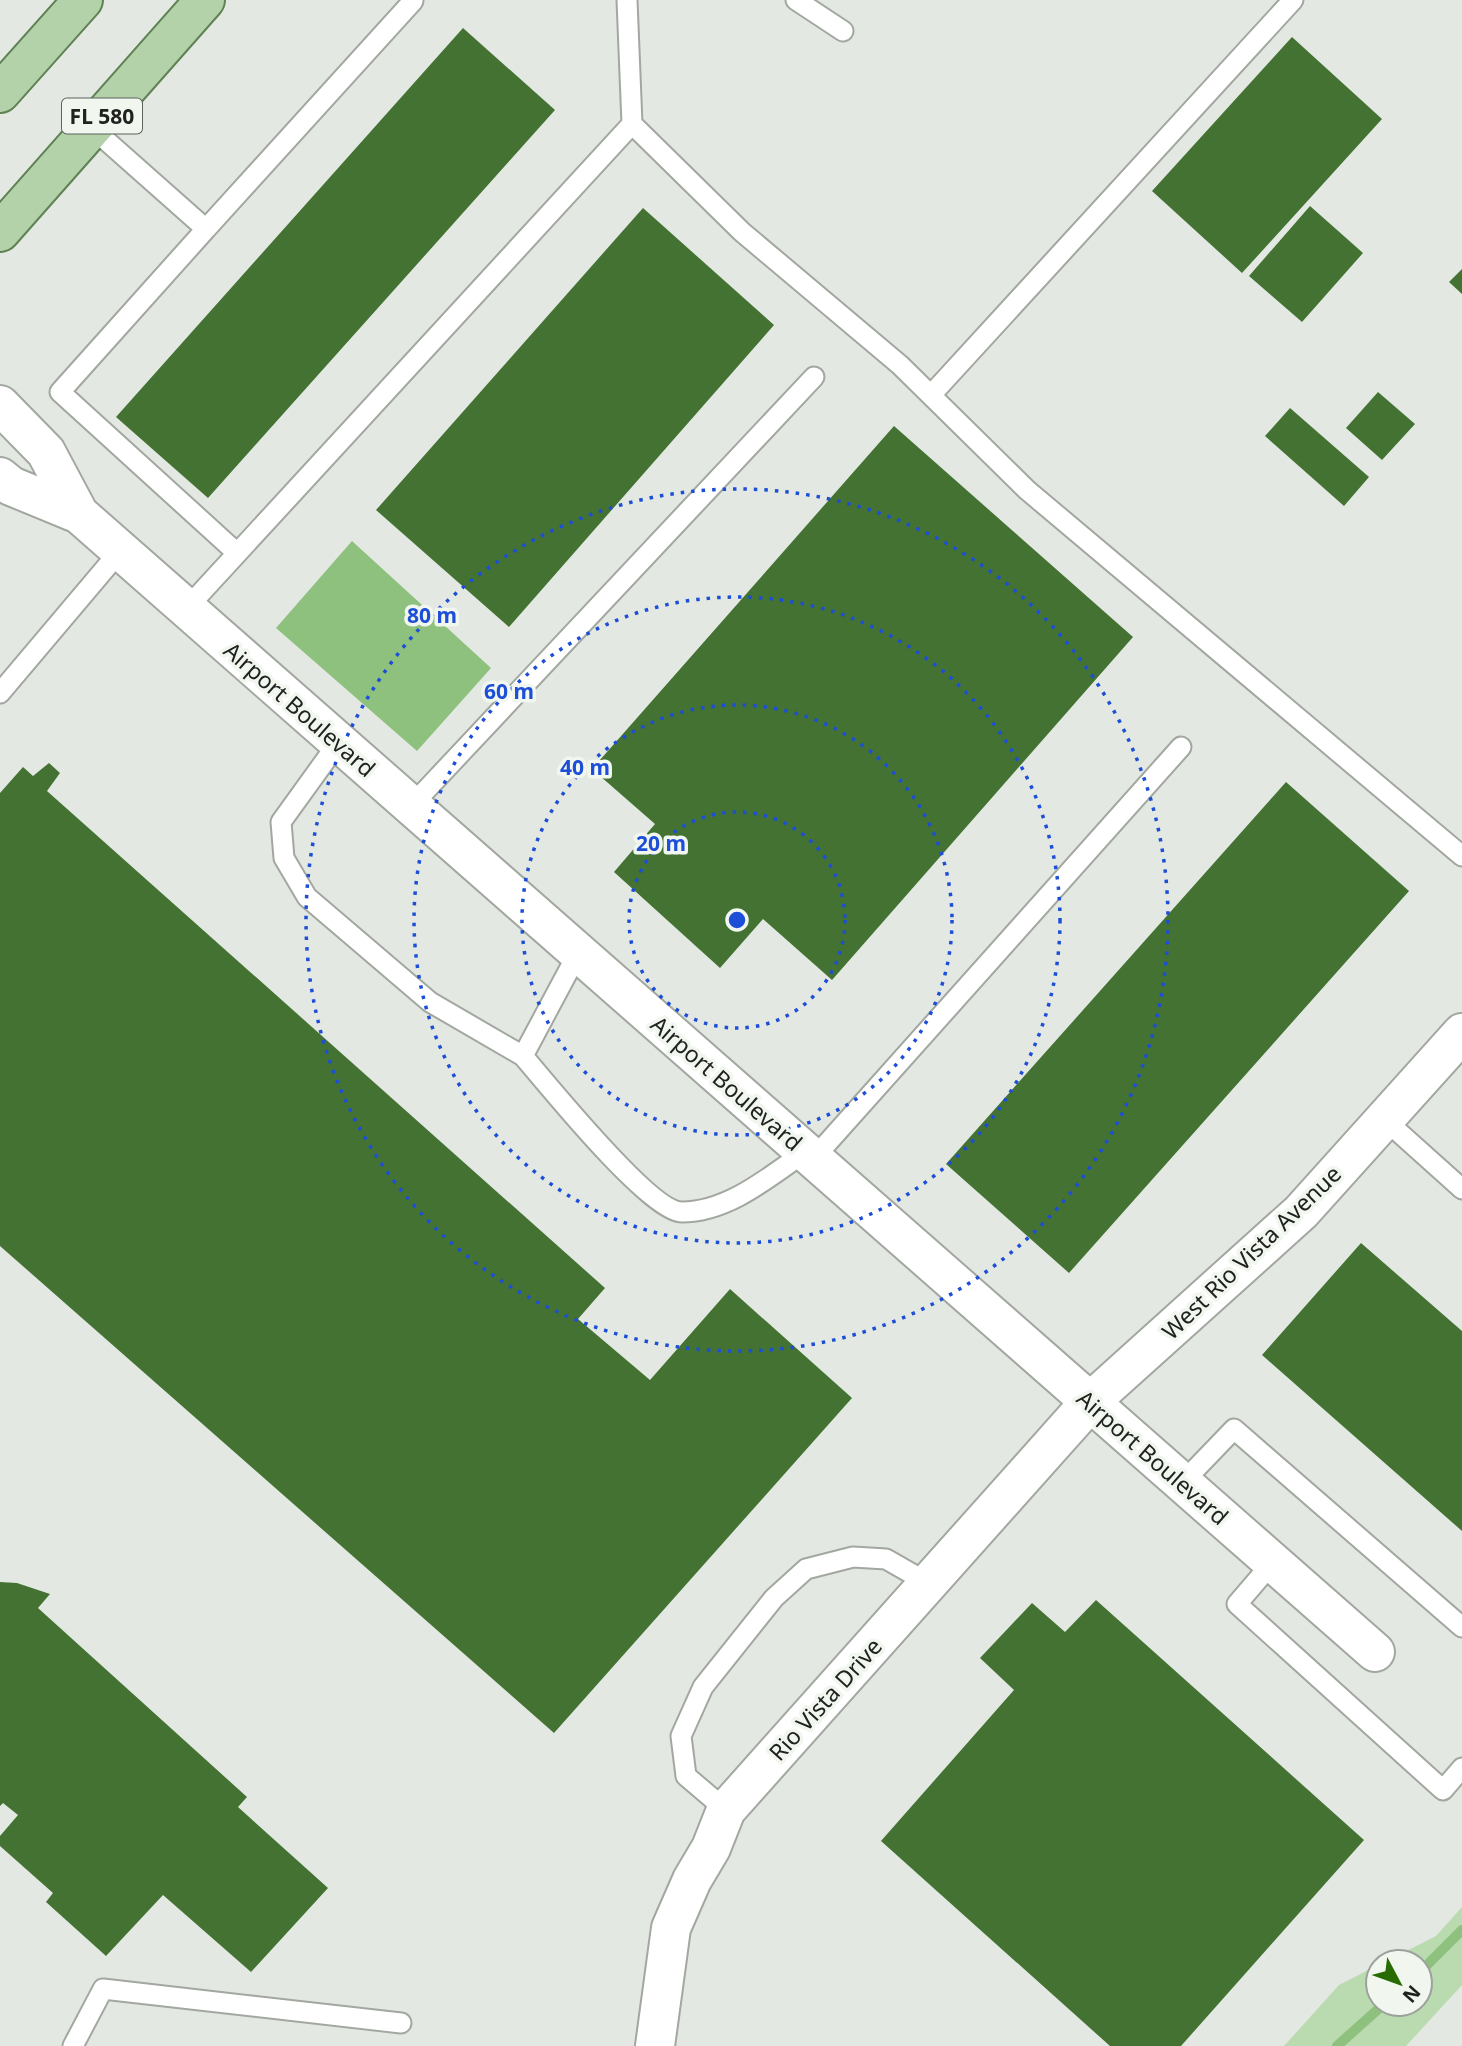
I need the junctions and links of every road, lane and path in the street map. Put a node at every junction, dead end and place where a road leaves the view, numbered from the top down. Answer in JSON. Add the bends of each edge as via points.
{"nodes":[{"id":1,"x":83,"y":0,"type":"edge"},
{"id":2,"x":205,"y":0,"type":"edge"},
{"id":3,"x":626,"y":0,"type":"edge"},
{"id":4,"x":796,"y":0,"type":"edge"},
{"id":5,"x":1293,"y":0,"type":"edge"},
{"id":6,"x":413,"y":1,"type":"edge"},
{"id":7,"x":843,"y":31,"type":"dead end"},
{"id":8,"x":0,"y":93,"type":"edge"},
{"id":9,"x":632,"y":124,"type":"junction"},
{"id":10,"x":92,"y":128,"type":"junction"},
{"id":11,"x":206,"y":229,"type":"junction"},
{"id":12,"x":0,"y":232,"type":"edge"},
{"id":13,"x":814,"y":377,"type":"dead end"},
{"id":14,"x":931,"y":395,"type":"junction"},
{"id":15,"x":0,"y":405,"type":"edge"},
{"id":16,"x":0,"y":477,"type":"edge"},
{"id":17,"x":79,"y":513,"type":"junction"},
{"id":18,"x":120,"y":551,"type":"junction"},
{"id":19,"x":237,"y":554,"type":"junction"},
{"id":20,"x":186,"y":610,"type":"junction"},
{"id":21,"x":0,"y":693,"type":"edge"},
{"id":22,"x":338,"y":743,"type":"junction"},
{"id":23,"x":1181,"y":747,"type":"dead end"},
{"id":24,"x":411,"y":806,"type":"junction"},
{"id":25,"x":1462,"y":856,"type":"edge"},
{"id":26,"x":578,"y":953,"type":"junction"},
{"id":27,"x":1462,"y":1033,"type":"edge"},
{"id":28,"x":523,"y":1056,"type":"junction"},
{"id":29,"x":1384,"y":1119,"type":"junction"},
{"id":30,"x":809,"y":1155,"type":"junction"},
{"id":31,"x":1462,"y":1189,"type":"edge"},
{"id":32,"x":1090,"y":1402,"type":"junction"},
{"id":33,"x":1182,"y":1483,"type":"junction"},
{"id":34,"x":1273,"y":1562,"type":"junction"},
{"id":35,"x":928,"y":1583,"type":"junction"},
{"id":36,"x":1462,"y":1627,"type":"edge"},
{"id":37,"x":1375,"y":1652,"type":"dead end"},
{"id":38,"x":1462,"y":1768,"type":"edge"},
{"id":39,"x":726,"y":1810,"type":"junction"},
{"id":40,"x":401,"y":2023,"type":"dead end"},
{"id":41,"x":73,"y":2046,"type":"edge"},
{"id":42,"x":655,"y":2046,"type":"edge"}],
"edges":[{"from":1,"to":8,"type":"main road"},
{"from":2,"to":10,"type":"main road","number":"FL 580"},
{"from":3,"to":9,"type":"lane"},
{"from":4,"to":7,"type":"lane"},
{"from":5,"to":14,"type":"lane"},
{"from":6,"to":11,"type":"lane"},
{"from":9,"to":14,"type":"lane","via":[[742,232]]},
{"from":9,"to":19,"type":"lane"},
{"from":10,"to":11,"type":"lane"},
{"from":10,"to":12,"type":"main road","number":"FL 580"},
{"from":11,"to":19,"type":"lane","via":[[60,392]]},
{"from":13,"to":24,"type":"lane"},
{"from":14,"to":25,"type":"lane","via":[[1027,490]]},
{"from":15,"to":17,"type":"street","name":"Airport Boulevard","via":[[46,452]]},
{"from":16,"to":17,"type":"street","name":"Airport Boulevard","via":[[11,486]]},
{"from":17,"to":18,"type":"street","name":"Airport Boulevard"},
{"from":18,"to":20,"type":"street","name":"Airport Boulevard"},
{"from":18,"to":21,"type":"lane"},
{"from":19,"to":20,"type":"lane"},
{"from":20,"to":22,"type":"street","name":"Airport Boulevard"},
{"from":22,"to":24,"type":"street","name":"Airport Boulevard"},
{"from":22,"to":28,"type":"lane","via":[[281,822],[284,858],[307,897],[430,1002]]},
{"from":23,"to":30,"type":"lane"},
{"from":24,"to":26,"type":"street","name":"Airport Boulevard"},
{"from":26,"to":28,"type":"lane"},
{"from":26,"to":30,"type":"street","name":"Airport Boulevard"},
{"from":27,"to":29,"type":"street","name":"West Rio Vista Avenue"},
{"from":28,"to":30,"type":"lane","via":[[639,1187],[678,1212],[707,1210]]},
{"from":29,"to":31,"type":"lane"},
{"from":29,"to":32,"type":"street","name":"West Rio Vista Avenue","via":[[1301,1212]]},
{"from":30,"to":32,"type":"street","name":"Airport Boulevard"},
{"from":32,"to":33,"type":"street","name":"Airport Boulevard"},
{"from":32,"to":35,"type":"street","name":"Rio Vista Drive"},
{"from":33,"to":34,"type":"street","name":"Airport Boulevard"},
{"from":33,"to":36,"type":"lane","via":[[1234,1429]]},
{"from":34,"to":37,"type":"street","name":"Airport Boulevard"},
{"from":34,"to":38,"type":"lane","via":[[1237,1604],[1443,1790]]},
{"from":35,"to":39,"type":"street","name":"Rio Vista Drive"},
{"from":35,"to":39,"type":"lane","via":[[886,1559],[853,1556],[806,1569],[774,1598],[703,1687],[681,1736],[686,1776]]},
{"from":39,"to":42,"type":"street","name":"Rio Vista Drive","via":[[671,1928]]},
{"from":40,"to":41,"type":"lane","via":[[103,1989]]}]}
